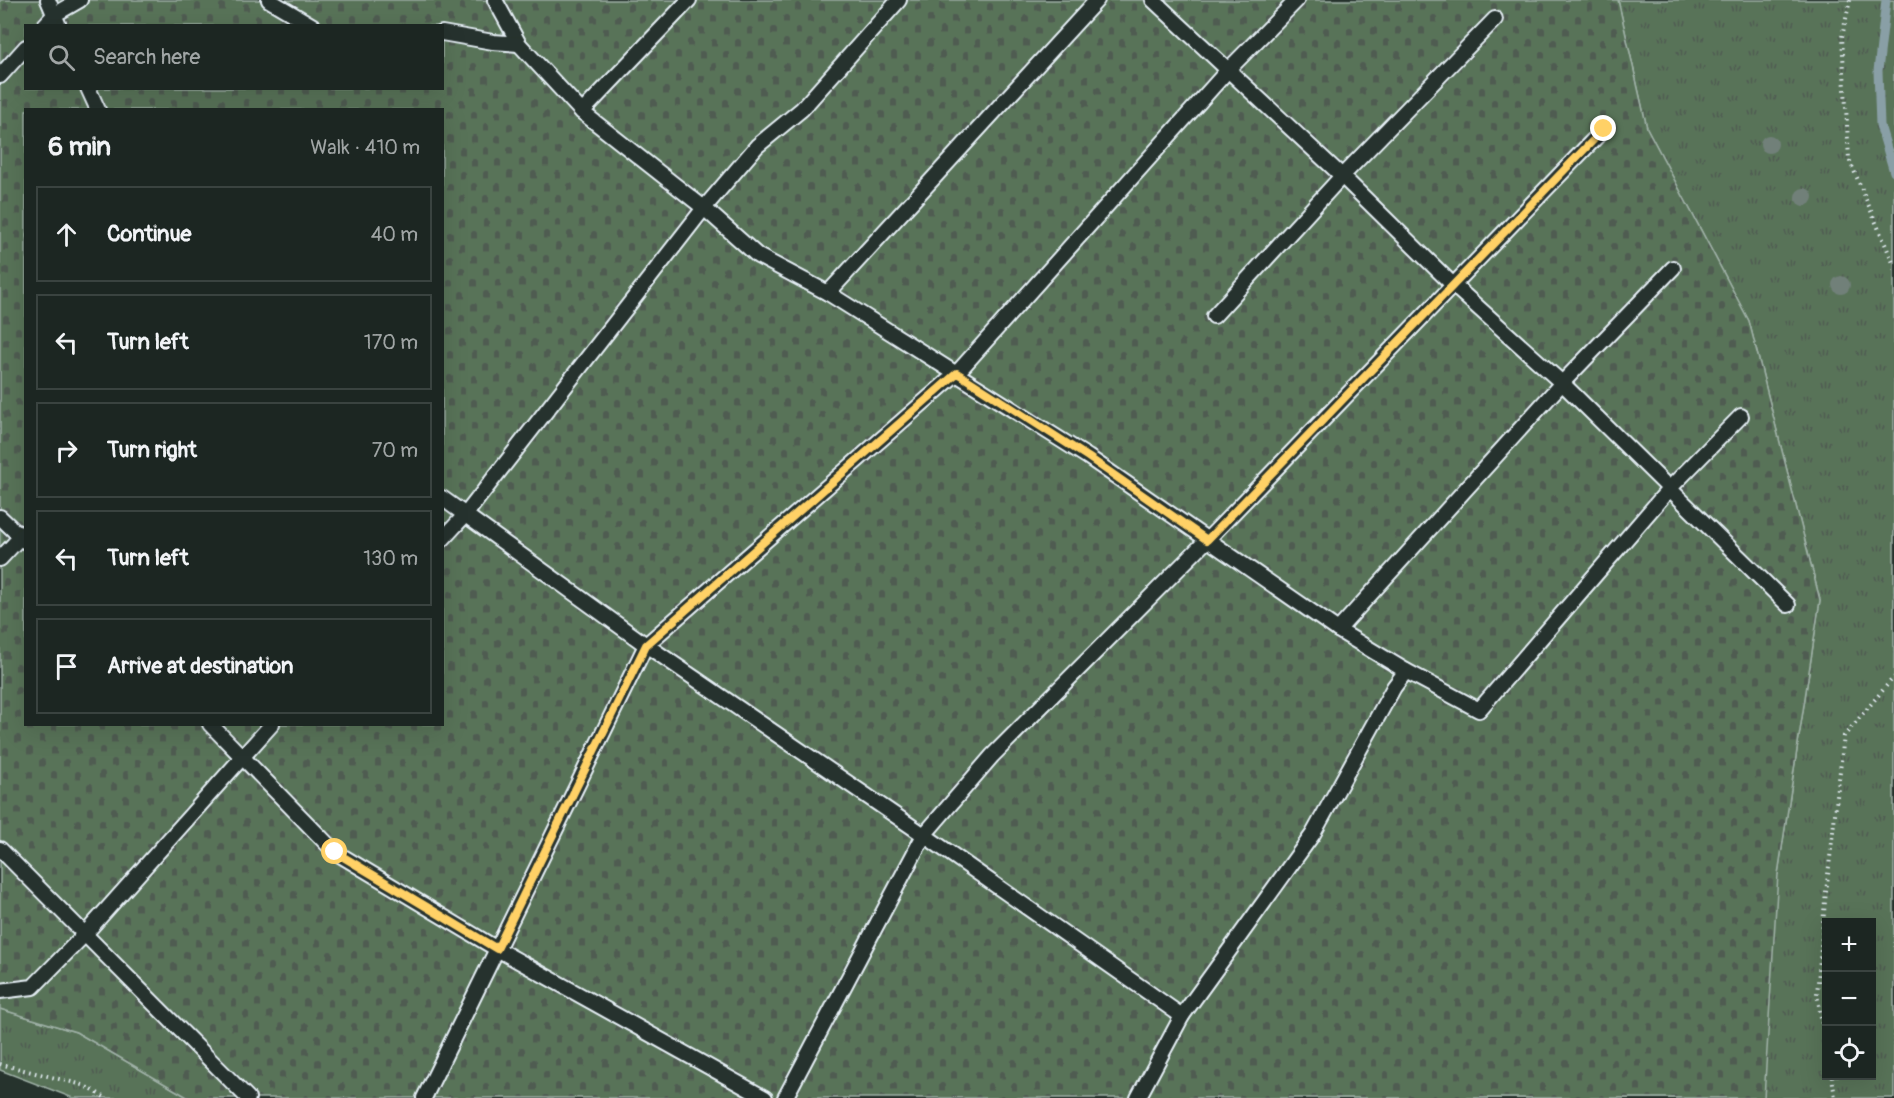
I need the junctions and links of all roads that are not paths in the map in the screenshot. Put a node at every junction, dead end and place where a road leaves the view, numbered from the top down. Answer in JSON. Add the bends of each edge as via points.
{"nodes":[{"id":1,"x":48,"y":0,"type":"edge"},
{"id":2,"x":80,"y":0,"type":"edge"},
{"id":3,"x":269,"y":0,"type":"edge"},
{"id":4,"x":495,"y":0,"type":"edge"},
{"id":5,"x":689,"y":0,"type":"edge"},
{"id":6,"x":899,"y":0,"type":"edge"},
{"id":7,"x":1097,"y":0,"type":"edge"},
{"id":8,"x":1153,"y":0,"type":"edge"},
{"id":9,"x":1297,"y":0,"type":"edge"},
{"id":10,"x":1495,"y":19,"type":"dead end"},
{"id":11,"x":52,"y":22,"type":"edge"},
{"id":12,"x":310,"y":24,"type":"edge"},
{"id":13,"x":444,"y":33,"type":"edge"},
{"id":14,"x":519,"y":44,"type":"junction"},
{"id":15,"x":24,"y":49,"type":"edge"},
{"id":16,"x":1228,"y":70,"type":"junction"},
{"id":17,"x":0,"y":75,"type":"edge"},
{"id":18,"x":89,"y":90,"type":"edge"},
{"id":19,"x":97,"y":108,"type":"edge"},
{"id":20,"x":582,"y":112,"type":"junction"},
{"id":21,"x":1604,"y":129,"type":"dead end"},
{"id":22,"x":1342,"y":176,"type":"junction"},
{"id":23,"x":704,"y":208,"type":"junction"},
{"id":24,"x":1673,"y":268,"type":"dead end"},
{"id":25,"x":1452,"y":284,"type":"junction"},
{"id":26,"x":828,"y":293,"type":"junction"},
{"id":27,"x":1214,"y":316,"type":"dead end"},
{"id":28,"x":957,"y":373,"type":"junction"},
{"id":29,"x":1562,"y":383,"type":"junction"},
{"id":30,"x":1741,"y":416,"type":"dead end"},
{"id":31,"x":1670,"y":488,"type":"junction"},
{"id":32,"x":444,"y":499,"type":"edge"},
{"id":33,"x":466,"y":514,"type":"junction"},
{"id":34,"x":0,"y":517,"type":"edge"},
{"id":35,"x":24,"y":537,"type":"edge"},
{"id":36,"x":444,"y":538,"type":"edge"},
{"id":37,"x":1207,"y":540,"type":"junction"},
{"id":38,"x":0,"y":559,"type":"edge"},
{"id":39,"x":1788,"y":605,"type":"dead end"},
{"id":40,"x":1338,"y":630,"type":"junction"},
{"id":41,"x":646,"y":645,"type":"junction"},
{"id":42,"x":1406,"y":671,"type":"junction"},
{"id":43,"x":212,"y":726,"type":"edge"},
{"id":44,"x":270,"y":726,"type":"edge"},
{"id":45,"x":243,"y":756,"type":"junction"},
{"id":46,"x":924,"y":835,"type":"junction"},
{"id":47,"x":0,"y":849,"type":"edge"},
{"id":48,"x":84,"y":935,"type":"junction"},
{"id":49,"x":497,"y":949,"type":"junction"},
{"id":50,"x":0,"y":991,"type":"edge"},
{"id":51,"x":1182,"y":1016,"type":"junction"},
{"id":52,"x":248,"y":1098,"type":"edge"},
{"id":53,"x":424,"y":1098,"type":"edge"},
{"id":54,"x":765,"y":1098,"type":"edge"},
{"id":55,"x":785,"y":1098,"type":"edge"},
{"id":56,"x":1138,"y":1098,"type":"edge"}],
"edges":[{"from":1,"to":11,"type":"lane"},
{"from":2,"to":11,"type":"lane"},
{"from":3,"to":12,"type":"lane"},
{"from":4,"to":14,"type":"lane"},
{"from":5,"to":20,"type":"lane"},
{"from":6,"to":23,"type":"lane","via":[[802,109],[757,147]]},
{"from":7,"to":26,"type":"lane"},
{"from":8,"to":16,"type":"lane"},
{"from":9,"to":16,"type":"lane"},
{"from":10,"to":22,"type":"lane"},
{"from":13,"to":14,"type":"lane"},
{"from":14,"to":20,"type":"lane"},
{"from":15,"to":17,"type":"lane"},
{"from":16,"to":22,"type":"lane"},
{"from":16,"to":28,"type":"lane"},
{"from":18,"to":19,"type":"lane"},
{"from":20,"to":23,"type":"lane"},
{"from":21,"to":25,"type":"lane"},
{"from":22,"to":25,"type":"lane"},
{"from":22,"to":27,"type":"lane"},
{"from":23,"to":26,"type":"lane","via":[[758,256]]},
{"from":23,"to":33,"type":"lane"},
{"from":24,"to":29,"type":"lane"},
{"from":25,"to":29,"type":"lane"},
{"from":25,"to":37,"type":"lane"},
{"from":26,"to":28,"type":"lane"},
{"from":28,"to":37,"type":"lane"},
{"from":28,"to":41,"type":"lane"},
{"from":29,"to":31,"type":"lane"},
{"from":29,"to":40,"type":"lane"},
{"from":30,"to":31,"type":"lane"},
{"from":31,"to":39,"type":"lane"},
{"from":31,"to":42,"type":"lane","via":[[1479,710]]},
{"from":32,"to":33,"type":"lane"},
{"from":33,"to":36,"type":"lane"},
{"from":33,"to":41,"type":"lane"},
{"from":34,"to":35,"type":"lane"},
{"from":35,"to":38,"type":"lane"},
{"from":37,"to":40,"type":"lane"},
{"from":37,"to":46,"type":"lane","via":[[992,756]]},
{"from":40,"to":42,"type":"lane"},
{"from":41,"to":46,"type":"lane"},
{"from":41,"to":49,"type":"lane"},
{"from":42,"to":51,"type":"lane","via":[[1314,834]]},
{"from":43,"to":45,"type":"lane"},
{"from":44,"to":45,"type":"lane"},
{"from":45,"to":48,"type":"lane"},
{"from":45,"to":49,"type":"lane","via":[[335,852]]},
{"from":46,"to":51,"type":"lane"},
{"from":46,"to":55,"type":"lane"},
{"from":47,"to":48,"type":"lane"},
{"from":48,"to":50,"type":"lane","via":[[33,987]]},
{"from":48,"to":52,"type":"lane"},
{"from":49,"to":53,"type":"lane"},
{"from":49,"to":54,"type":"lane"},
{"from":51,"to":56,"type":"lane"}]}
